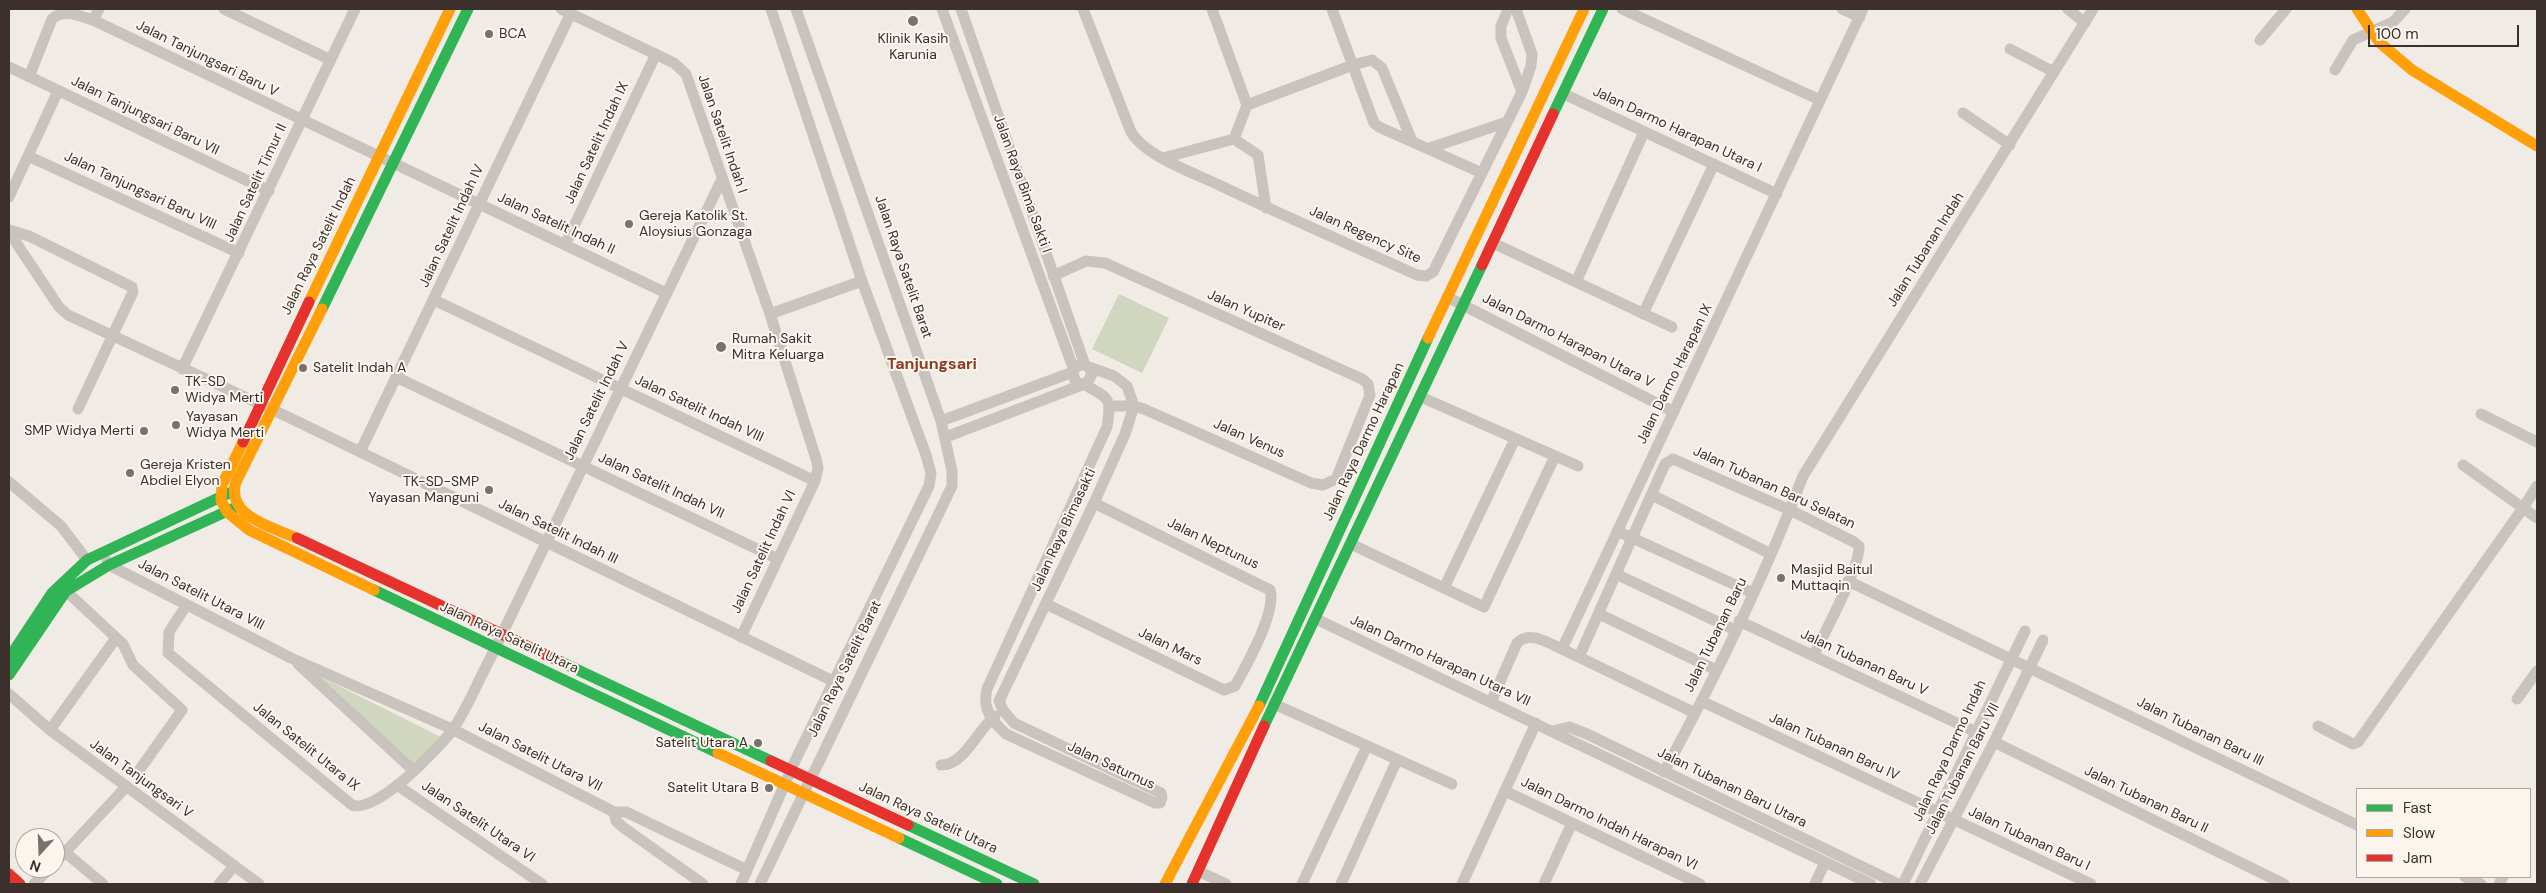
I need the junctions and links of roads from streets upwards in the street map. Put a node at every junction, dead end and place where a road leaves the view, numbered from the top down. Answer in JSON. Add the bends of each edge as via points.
{"nodes":[{"id":1,"x":99,"y":9,"type":"edge"},
{"id":2,"x":224,"y":9,"type":"edge"},
{"id":3,"x":355,"y":9,"type":"edge"},
{"id":4,"x":450,"y":9,"type":"edge"},
{"id":5,"x":468,"y":9,"type":"edge"},
{"id":6,"x":771,"y":9,"type":"edge"},
{"id":7,"x":796,"y":9,"type":"edge"},
{"id":8,"x":942,"y":9,"type":"edge"},
{"id":9,"x":961,"y":9,"type":"edge"},
{"id":10,"x":1083,"y":9,"type":"edge"},
{"id":11,"x":1212,"y":9,"type":"edge"},
{"id":12,"x":1332,"y":9,"type":"edge"},
{"id":13,"x":1508,"y":9,"type":"edge"},
{"id":14,"x":1516,"y":9,"type":"edge"},
{"id":15,"x":1584,"y":9,"type":"edge"},
{"id":16,"x":1604,"y":9,"type":"edge"},
{"id":17,"x":1622,"y":9,"type":"edge"},
{"id":18,"x":1842,"y":9,"type":"edge"},
{"id":19,"x":2068,"y":9,"type":"edge"},
{"id":20,"x":2093,"y":9,"type":"edge"},
{"id":21,"x":2286,"y":9,"type":"edge"},
{"id":22,"x":2357,"y":9,"type":"edge"},
{"id":23,"x":2405,"y":9,"type":"edge"},
{"id":24,"x":566,"y":11,"type":"edge"},
{"id":25,"x":1861,"y":13,"type":"edge"},
{"id":26,"x":93,"y":20,"type":"junction"},
{"id":27,"x":2085,"y":23,"type":"junction"},
{"id":28,"x":2371,"y":32,"type":"junction"},
{"id":29,"x":2260,"y":40,"type":"dead end"},
{"id":30,"x":2010,"y":49,"type":"dead end"},
{"id":31,"x":656,"y":54,"type":"junction"},
{"id":32,"x":427,"y":55,"type":"junction"},
{"id":33,"x":331,"y":60,"type":"junction"},
{"id":34,"x":442,"y":62,"type":"junction"},
{"id":35,"x":1353,"y":65,"type":"junction"},
{"id":36,"x":9,"y":67,"type":"edge"},
{"id":37,"x":2334,"y":70,"type":"dead end"},
{"id":38,"x":2054,"y":72,"type":"junction"},
{"id":39,"x":29,"y":76,"type":"junction"},
{"id":40,"x":58,"y":91,"type":"junction"},
{"id":41,"x":1522,"y":92,"type":"junction"},
{"id":42,"x":1564,"y":94,"type":"junction"},
{"id":43,"x":1820,"y":100,"type":"junction"},
{"id":44,"x":1247,"y":105,"type":"junction"},
{"id":45,"x":1963,"y":113,"type":"dead end"},
{"id":46,"x":302,"y":121,"type":"junction"},
{"id":47,"x":1507,"y":122,"type":"junction"},
{"id":48,"x":1644,"y":132,"type":"junction"},
{"id":49,"x":1234,"y":139,"type":"junction"},
{"id":50,"x":1412,"y":140,"type":"junction"},
{"id":51,"x":2010,"y":145,"type":"junction"},
{"id":52,"x":2537,"y":146,"type":"edge"},
{"id":53,"x":1430,"y":148,"type":"junction"},
{"id":54,"x":28,"y":156,"type":"junction"},
{"id":55,"x":378,"y":157,"type":"junction"},
{"id":56,"x":1163,"y":158,"type":"junction"},
{"id":57,"x":1714,"y":164,"type":"junction"},
{"id":58,"x":394,"y":165,"type":"junction"},
{"id":59,"x":1482,"y":173,"type":"junction"},
{"id":60,"x":721,"y":181,"type":"junction"},
{"id":61,"x":269,"y":191,"type":"junction"},
{"id":62,"x":1777,"y":194,"type":"junction"},
{"id":63,"x":9,"y":197,"type":"edge"},
{"id":64,"x":479,"y":205,"type":"junction"},
{"id":65,"x":1266,"y":208,"type":"junction"},
{"id":66,"x":9,"y":231,"type":"edge"},
{"id":67,"x":1493,"y":243,"type":"junction"},
{"id":68,"x":565,"y":245,"type":"junction"},
{"id":69,"x":239,"y":253,"type":"junction"},
{"id":70,"x":1054,"y":276,"type":"junction"},
{"id":71,"x":862,"y":281,"type":"junction"},
{"id":72,"x":1576,"y":282,"type":"junction"},
{"id":73,"x":666,"y":293,"type":"junction"},
{"id":74,"x":1447,"y":297,"type":"junction"},
{"id":75,"x":434,"y":300,"type":"junction"},
{"id":76,"x":1464,"y":305,"type":"junction"},
{"id":77,"x":770,"y":314,"type":"junction"},
{"id":78,"x":1643,"y":314,"type":"junction"},
{"id":79,"x":1672,"y":327,"type":"dead end"},
{"id":80,"x":113,"y":337,"type":"junction"},
{"id":81,"x":1087,"y":366,"type":"junction"},
{"id":82,"x":182,"y":369,"type":"junction"},
{"id":83,"x":1073,"y":371,"type":"junction"},
{"id":84,"x":396,"y":377,"type":"junction"},
{"id":85,"x":1082,"y":384,"type":"junction"},
{"id":86,"x":620,"y":388,"type":"junction"},
{"id":87,"x":1421,"y":397,"type":"junction"},
{"id":88,"x":260,"y":404,"type":"junction"},
{"id":89,"x":1110,"y":406,"type":"junction"},
{"id":90,"x":1134,"y":406,"type":"junction"},
{"id":91,"x":78,"y":409,"type":"dead end"},
{"id":92,"x":270,"y":409,"type":"junction"},
{"id":93,"x":1674,"y":412,"type":"junction"},
{"id":94,"x":2481,"y":414,"type":"dead end"},
{"id":95,"x":941,"y":421,"type":"junction"},
{"id":96,"x":946,"y":437,"type":"junction"},
{"id":97,"x":1515,"y":438,"type":"junction"},
{"id":98,"x":1352,"y":441,"type":"joint"},
{"id":99,"x":2537,"y":442,"type":"edge"},
{"id":100,"x":360,"y":452,"type":"junction"},
{"id":101,"x":1555,"y":456,"type":"junction"},
{"id":102,"x":582,"y":465,"type":"junction"},
{"id":103,"x":2463,"y":465,"type":"dead end"},
{"id":104,"x":1578,"y":466,"type":"dead end"},
{"id":105,"x":815,"y":481,"type":"junction"},
{"id":106,"x":9,"y":482,"type":"edge"},
{"id":107,"x":2537,"y":486,"type":"edge"},
{"id":108,"x":233,"y":492,"type":"junction"},
{"id":109,"x":1652,"y":495,"type":"junction"},
{"id":110,"x":220,"y":497,"type":"junction"},
{"id":111,"x":1094,"y":503,"type":"junction"},
{"id":112,"x":238,"y":506,"type":"junction"},
{"id":113,"x":2523,"y":508,"type":"junction"},
{"id":114,"x":1790,"y":510,"type":"junction"},
{"id":115,"x":225,"y":512,"type":"junction"},
{"id":116,"x":2537,"y":518,"type":"edge"},
{"id":117,"x":1617,"y":531,"type":"junction"},
{"id":118,"x":1634,"y":537,"type":"junction"},
{"id":119,"x":545,"y":542,"type":"junction"},
{"id":120,"x":1351,"y":544,"type":"junction"},
{"id":121,"x":102,"y":553,"type":"junction"},
{"id":122,"x":1771,"y":554,"type":"junction"},
{"id":123,"x":778,"y":558,"type":"junction"},
{"id":124,"x":87,"y":560,"type":"junction"},
{"id":125,"x":110,"y":565,"type":"junction"},
{"id":126,"x":1618,"y":575,"type":"junction"},
{"id":127,"x":1848,"y":581,"type":"junction"},
{"id":128,"x":1444,"y":588,"type":"junction"},
{"id":129,"x":66,"y":591,"type":"junction"},
{"id":130,"x":1752,"y":593,"type":"junction"},
{"id":131,"x":1046,"y":604,"type":"junction"},
{"id":132,"x":186,"y":606,"type":"junction"},
{"id":133,"x":1599,"y":614,"type":"junction"},
{"id":134,"x":1316,"y":619,"type":"junction"},
{"id":135,"x":1737,"y":626,"type":"junction"},
{"id":136,"x":2025,"y":631,"type":"dead end"},
{"id":137,"x":502,"y":635,"type":"junction"},
{"id":138,"x":741,"y":637,"type":"junction"},
{"id":139,"x":116,"y":638,"type":"junction"},
{"id":140,"x":1258,"y":640,"type":"joint"},
{"id":141,"x":2043,"y":640,"type":"dead end"},
{"id":142,"x":1562,"y":648,"type":"junction"},
{"id":143,"x":495,"y":649,"type":"junction"},
{"id":144,"x":1814,"y":655,"type":"junction"},
{"id":145,"x":1579,"y":657,"type":"junction"},
{"id":146,"x":9,"y":658,"type":"edge"},
{"id":147,"x":291,"y":658,"type":"junction"},
{"id":148,"x":2013,"y":659,"type":"junction"},
{"id":149,"x":2029,"y":666,"type":"junction"},
{"id":150,"x":1716,"y":670,"type":"junction"},
{"id":151,"x":2537,"y":671,"type":"edge"},
{"id":152,"x":9,"y":675,"type":"edge"},
{"id":153,"x":833,"y":681,"type":"junction"},
{"id":154,"x":9,"y":694,"type":"edge"},
{"id":155,"x":2516,"y":699,"type":"dead end"},
{"id":156,"x":1701,"y":701,"type":"junction"},
{"id":157,"x":1491,"y":702,"type":"junction"},
{"id":158,"x":1274,"y":704,"type":"junction"},
{"id":159,"x":1002,"y":710,"type":"junction"},
{"id":160,"x":1695,"y":713,"type":"junction"},
{"id":161,"x":991,"y":719,"type":"junction"},
{"id":162,"x":1536,"y":723,"type":"junction"},
{"id":163,"x":2318,"y":726,"type":"dead end"},
{"id":164,"x":452,"y":729,"type":"junction"},
{"id":165,"x":50,"y":730,"type":"junction"},
{"id":166,"x":1553,"y":731,"type":"junction"},
{"id":167,"x":1976,"y":732,"type":"junction"},
{"id":168,"x":1994,"y":742,"type":"junction"},
{"id":169,"x":1367,"y":746,"type":"junction"},
{"id":170,"x":1397,"y":760,"type":"junction"},
{"id":171,"x":941,"y":765,"type":"dead end"},
{"id":172,"x":790,"y":770,"type":"junction"},
{"id":173,"x":414,"y":771,"type":"junction"},
{"id":174,"x":138,"y":772,"type":"dead end"},
{"id":175,"x":1664,"y":772,"type":"junction"},
{"id":176,"x":809,"y":779,"type":"junction"},
{"id":177,"x":784,"y":784,"type":"junction"},
{"id":178,"x":1452,"y":784,"type":"dead end"},
{"id":179,"x":397,"y":785,"type":"junction"},
{"id":180,"x":126,"y":787,"type":"junction"},
{"id":181,"x":1505,"y":791,"type":"junction"},
{"id":182,"x":802,"y":792,"type":"junction"},
{"id":183,"x":1738,"y":807,"type":"junction"},
{"id":184,"x":614,"y":812,"type":"junction"},
{"id":185,"x":1938,"y":812,"type":"junction"},
{"id":186,"x":1733,"y":818,"type":"junction"},
{"id":187,"x":1954,"y":820,"type":"junction"},
{"id":188,"x":1572,"y":823,"type":"junction"},
{"id":189,"x":2356,"y":824,"type":"edge"},
{"id":190,"x":66,"y":853,"type":"joint"},
{"id":191,"x":1825,"y":862,"type":"junction"},
{"id":192,"x":234,"y":866,"type":"junction"},
{"id":193,"x":747,"y":870,"type":"junction"},
{"id":194,"x":1198,"y":871,"type":"junction"},
{"id":195,"x":9,"y":874,"type":"edge"},
{"id":196,"x":2468,"y":878,"type":"edge"},
{"id":197,"x":764,"y":883,"type":"edge"},
{"id":198,"x":20,"y":884,"type":"edge"},
{"id":199,"x":103,"y":884,"type":"edge"},
{"id":200,"x":219,"y":884,"type":"edge"},
{"id":201,"x":259,"y":884,"type":"edge"},
{"id":202,"x":542,"y":884,"type":"edge"},
{"id":203,"x":704,"y":884,"type":"edge"},
{"id":204,"x":741,"y":884,"type":"edge"},
{"id":205,"x":997,"y":884,"type":"edge"},
{"id":206,"x":1034,"y":884,"type":"edge"},
{"id":207,"x":1165,"y":884,"type":"edge"},
{"id":208,"x":1192,"y":884,"type":"edge"},
{"id":209,"x":1226,"y":884,"type":"edge"},
{"id":210,"x":1302,"y":884,"type":"edge"},
{"id":211,"x":1341,"y":884,"type":"edge"},
{"id":212,"x":1462,"y":884,"type":"edge"},
{"id":213,"x":1544,"y":884,"type":"edge"},
{"id":214,"x":1700,"y":884,"type":"edge"},
{"id":215,"x":1814,"y":884,"type":"edge"},
{"id":216,"x":1871,"y":884,"type":"edge"},
{"id":217,"x":1898,"y":884,"type":"edge"},
{"id":218,"x":1903,"y":884,"type":"edge"},
{"id":219,"x":1920,"y":884,"type":"edge"},
{"id":220,"x":2091,"y":884,"type":"edge"},
{"id":221,"x":2284,"y":884,"type":"edge"},
{"id":222,"x":2481,"y":884,"type":"edge"}],
"edges":[{"from":1,"to":26,"type":"street"},
{"from":2,"to":33,"type":"street"},
{"from":3,"to":33,"type":"street","name":"Jalan Satelit Timur II"},
{"from":4,"to":32,"type":"street","name":"Jalan Raya Satelit Indah"},
{"from":5,"to":34,"type":"street"},
{"from":6,"to":71,"type":"street","name":"Jalan Raya Satelit Barat"},
{"from":7,"to":95,"type":"street","name":"Jalan Raya Satelit Barat"},
{"from":8,"to":83,"type":"street","name":"Jalan Raya Bima Sakti I"},
{"from":9,"to":70,"type":"street","name":"Jalan Raya Bima Sakti I"},
{"from":10,"to":56,"type":"street","name":"Jalan Regency Site","via":[[1134,138]]},
{"from":11,"to":44,"type":"street"},
{"from":12,"to":35,"type":"street"},
{"from":13,"to":41,"type":"street","via":[[1500,38]]},
{"from":14,"to":41,"type":"street","name":"Jalan Regency Site","via":[[1532,54]]},
{"from":15,"to":74,"type":"street","name":"Jalan Raya Darmo Harapan"},
{"from":16,"to":42,"type":"street"},
{"from":17,"to":43,"type":"street"},
{"from":18,"to":25,"type":"street"},
{"from":19,"to":27,"type":"street"},
{"from":20,"to":27,"type":"street","name":"Jalan Tubanan Indah"},
{"from":21,"to":29,"type":"street"},
{"from":22,"to":28,"type":"street"},
{"from":23,"to":28,"type":"street","via":[[2394,22]]},
{"from":24,"to":31,"type":"street","name":"Jalan Satelit Indah I"},
{"from":24,"to":64,"type":"street","name":"Jalan Satelit Indah IV"},
{"from":25,"to":43,"type":"street","name":"Jalan Darmo Harapan IX"},
{"from":26,"to":39,"type":"street","name":"Jalan Tanjungsari Baru V","via":[[58,13],[52,19]]},
{"from":26,"to":46,"type":"street","name":"Jalan Tanjungsari Baru V"},
{"from":27,"to":38,"type":"street","name":"Jalan Tubanan Indah"},
{"from":28,"to":37,"type":"street","via":[[2351,42]]},
{"from":28,"to":52,"type":"street","via":[[2412,70]]},
{"from":30,"to":38,"type":"street"},
{"from":31,"to":60,"type":"street","name":"Jalan Satelit Indah I","via":[[686,74]]},
{"from":31,"to":68,"type":"street","name":"Jalan Satelit Indah IX"},
{"from":32,"to":34,"type":"street"},
{"from":32,"to":55,"type":"street","name":"Jalan Raya Satelit Indah"},
{"from":33,"to":46,"type":"street","name":"Jalan Satelit Timur II"},
{"from":34,"to":58,"type":"street"},
{"from":35,"to":44,"type":"street"},
{"from":35,"to":50,"type":"street","via":[[1374,123]]},
{"from":35,"to":50,"type":"street","via":[[1372,60],[1378,63]]},
{"from":36,"to":39,"type":"street","name":"Jalan Tanjungsari Baru VII"},
{"from":38,"to":51,"type":"street","name":"Jalan Tubanan Indah"},
{"from":39,"to":40,"type":"street","name":"Jalan Tanjungsari Baru VII"},
{"from":40,"to":54,"type":"street"},
{"from":40,"to":61,"type":"street","name":"Jalan Tanjungsari Baru VII"},
{"from":41,"to":47,"type":"street","name":"Jalan Regency Site"},
{"from":42,"to":48,"type":"street","name":"Jalan Darmo Harapan Utara I"},
{"from":42,"to":67,"type":"street"},
{"from":43,"to":62,"type":"street","name":"Jalan Darmo Harapan IX"},
{"from":44,"to":49,"type":"street"},
{"from":45,"to":51,"type":"street"},
{"from":46,"to":55,"type":"street","name":"Jalan Tanjungsari Baru V"},
{"from":46,"to":61,"type":"street","name":"Jalan Satelit Timur II"},
{"from":47,"to":53,"type":"street"},
{"from":47,"to":59,"type":"street","name":"Jalan Regency Site"},
{"from":48,"to":57,"type":"street","name":"Jalan Darmo Harapan Utara I"},
{"from":48,"to":72,"type":"street"},
{"from":49,"to":56,"type":"street"},
{"from":49,"to":65,"type":"street","via":[[1258,155]]},
{"from":50,"to":53,"type":"street"},
{"from":51,"to":114,"type":"street","name":"Jalan Tubanan Indah","via":[[1803,476]]},
{"from":53,"to":59,"type":"street"},
{"from":54,"to":63,"type":"street"},
{"from":54,"to":69,"type":"street","name":"Jalan Tanjungsari Baru VIII"},
{"from":55,"to":58,"type":"street","name":"Jalan Satelit Indah II"},
{"from":55,"to":88,"type":"street","name":"Jalan Raya Satelit Indah"},
{"from":56,"to":65,"type":"street","name":"Jalan Regency Site"},
{"from":57,"to":62,"type":"street","name":"Jalan Darmo Harapan Utara I"},
{"from":57,"to":78,"type":"street"},
{"from":58,"to":64,"type":"street","name":"Jalan Satelit Indah II"},
{"from":58,"to":92,"type":"street"},
{"from":59,"to":65,"type":"street","name":"Jalan Regency Site","via":[[1432,272],[1426,276],[1417,275]]},
{"from":60,"to":73,"type":"street","name":"Jalan Satelit Indah V"},
{"from":60,"to":77,"type":"street","name":"Jalan Satelit Indah I"},
{"from":61,"to":69,"type":"street","name":"Jalan Satelit Timur II"},
{"from":62,"to":93,"type":"street","name":"Jalan Darmo Harapan IX"},
{"from":64,"to":68,"type":"street","name":"Jalan Satelit Indah II"},
{"from":64,"to":75,"type":"street","name":"Jalan Satelit Indah IV"},
{"from":66,"to":80,"type":"street","name":"Jalan Satelit Indah III","via":[[63,312]]},
{"from":66,"to":80,"type":"street","via":[[29,236],[132,287],[133,292]]},
{"from":67,"to":72,"type":"street"},
{"from":67,"to":76,"type":"street"},
{"from":68,"to":73,"type":"street","name":"Jalan Satelit Indah II"},
{"from":69,"to":82,"type":"street","name":"Jalan Satelit Timur II"},
{"from":70,"to":81,"type":"street","name":"Jalan Raya Bima Sakti I"},
{"from":70,"to":98,"type":"street","name":"Jalan Yupiter","via":[[1086,261],[1105,263],[1362,379],[1368,384],[1370,395]]},
{"from":71,"to":77,"type":"street"},
{"from":71,"to":153,"type":"street","name":"Jalan Raya Satelit Barat","via":[[931,473],[929,486]]},
{"from":72,"to":78,"type":"street"},
{"from":73,"to":86,"type":"street","name":"Jalan Satelit Indah V"},
{"from":74,"to":76,"type":"street","name":"Jalan Darmo Harapan Utara V"},
{"from":74,"to":207,"type":"street","name":"Jalan Raya Darmo Harapan","via":[[1263,699]]},
{"from":75,"to":84,"type":"street","name":"Jalan Satelit Indah IV"},
{"from":75,"to":86,"type":"street","name":"Jalan Satelit Indah VIII"},
{"from":76,"to":87,"type":"street"},
{"from":76,"to":93,"type":"street","name":"Jalan Darmo Harapan Utara V"},
{"from":77,"to":105,"type":"street","name":"Jalan Satelit Indah I","via":[[818,468]]},
{"from":78,"to":79,"type":"street"},
{"from":80,"to":82,"type":"street","name":"Jalan Satelit Indah III"},
{"from":80,"to":91,"type":"street"},
{"from":81,"to":83,"type":"street","via":[[1078,365]]},
{"from":81,"to":85,"type":"street","via":[[1091,377]]},
{"from":81,"to":90,"type":"street","via":[[1114,376],[1127,386]]},
{"from":82,"to":88,"type":"street","name":"Jalan Satelit Indah III"},
{"from":83,"to":85,"type":"street","via":[[1075,381]]},
{"from":83,"to":95,"type":"street"},
{"from":84,"to":100,"type":"street","name":"Jalan Satelit Indah IV"},
{"from":84,"to":102,"type":"street","name":"Jalan Satelit Indah VII"},
{"from":85,"to":89,"type":"street","via":[[1099,392]]},
{"from":85,"to":96,"type":"street"},
{"from":86,"to":102,"type":"street","name":"Jalan Satelit Indah V"},
{"from":86,"to":105,"type":"street","name":"Jalan Satelit Indah VIII"},
{"from":87,"to":97,"type":"street"},
{"from":87,"to":120,"type":"street"},
{"from":88,"to":92,"type":"street","name":"Jalan Satelit Indah III"},
{"from":88,"to":110,"type":"street","name":"Jalan Raya Satelit Indah","via":[[222,485]]},
{"from":89,"to":90,"type":"street","name":"Jalan Venus"},
{"from":89,"to":161,"type":"street","name":"Jalan Raya Bimasakti","via":[[1106,427],[987,689],[985,706]]},
{"from":90,"to":98,"type":"street","name":"Jalan Venus","via":[[1318,485],[1336,479]]},
{"from":90,"to":111,"type":"street","name":"Jalan Raya Bimasakti"},
{"from":92,"to":100,"type":"street","name":"Jalan Satelit Indah III"},
{"from":92,"to":108,"type":"street"},
{"from":93,"to":117,"type":"street","name":"Jalan Darmo Harapan IX"},
{"from":94,"to":99,"type":"street"},
{"from":95,"to":96,"type":"street","name":"Jalan Raya Satelit Barat"},
{"from":96,"to":176,"type":"street","name":"Jalan Raya Satelit Barat","via":[[952,486]]},
{"from":97,"to":101,"type":"street"},
{"from":97,"to":128,"type":"street"},
{"from":100,"to":119,"type":"street","name":"Jalan Satelit Indah III"},
{"from":101,"to":104,"type":"street"},
{"from":101,"to":128,"type":"street","via":[[1485,606],[1481,607]]},
{"from":102,"to":119,"type":"street","name":"Jalan Satelit Indah V"},
{"from":102,"to":123,"type":"street","name":"Jalan Satelit Indah VII"},
{"from":103,"to":113,"type":"street"},
{"from":105,"to":123,"type":"street","name":"Jalan Satelit Indah VI"},
{"from":106,"to":124,"type":"street","via":[[61,526]]},
{"from":107,"to":113,"type":"street"},
{"from":108,"to":110,"type":"street"},
{"from":108,"to":112,"type":"street"},
{"from":109,"to":114,"type":"street","name":"Jalan Tubanan Baru Selatan","via":[[1669,460],[1677,460]]},
{"from":109,"to":118,"type":"street"},
{"from":109,"to":122,"type":"street"},
{"from":110,"to":115,"type":"street"},
{"from":110,"to":121,"type":"street"},
{"from":111,"to":131,"type":"street","name":"Jalan Raya Bimasakti"},
{"from":111,"to":140,"type":"street","name":"Jalan Neptunus","via":[[1266,586],[1271,595],[1271,607]]},
{"from":112,"to":115,"type":"street"},
{"from":112,"to":137,"type":"street","name":"Jalan Raya Satelit Utara","via":[[247,514]]},
{"from":113,"to":116,"type":"street"},
{"from":113,"to":163,"type":"street","via":[[2358,742],[2353,744]]},
{"from":114,"to":122,"type":"street","name":"Jalan Tubanan Baru"},
{"from":114,"to":127,"type":"street","name":"Jalan Tubanan Baru Selatan","via":[[1859,546]]},
{"from":115,"to":125,"type":"street"},
{"from":115,"to":143,"type":"street","name":"Jalan Raya Satelit Utara","via":[[237,524]]},
{"from":117,"to":118,"type":"street"},
{"from":117,"to":142,"type":"street","name":"Jalan Darmo Harapan IX"},
{"from":118,"to":126,"type":"street"},
{"from":118,"to":130,"type":"street"},
{"from":119,"to":137,"type":"street","name":"Jalan Satelit Indah V"},
{"from":119,"to":138,"type":"street","name":"Jalan Satelit Indah III"},
{"from":120,"to":128,"type":"street"},
{"from":120,"to":134,"type":"street"},
{"from":121,"to":124,"type":"street"},
{"from":121,"to":125,"type":"street","name":"Jalan Satelit Utara VIII"},
{"from":122,"to":130,"type":"street","name":"Jalan Tubanan Baru"},
{"from":123,"to":138,"type":"street","name":"Jalan Satelit Indah VI"},
{"from":124,"to":146,"type":"street","via":[[57,585]]},
{"from":125,"to":129,"type":"street"},
{"from":125,"to":132,"type":"street","name":"Jalan Satelit Utara VIII"},
{"from":126,"to":133,"type":"street"},
{"from":126,"to":135,"type":"street","name":"Jalan Tubanan Baru V"},
{"from":127,"to":144,"type":"street"},
{"from":127,"to":148,"type":"street"},
{"from":129,"to":139,"type":"street"},
{"from":129,"to":152,"type":"street"},
{"from":130,"to":135,"type":"street","name":"Jalan Tubanan Baru"},
{"from":131,"to":140,"type":"street","name":"Jalan Mars","via":[[1224,690],[1235,686]]},
{"from":131,"to":159,"type":"street","name":"Jalan Raya Bimasakti","via":[[999,698]]},
{"from":132,"to":147,"type":"street","name":"Jalan Satelit Utara VIII"},
{"from":132,"to":179,"type":"street","name":"Jalan Satelit Utara IX","via":[[169,632],[168,653],[352,805],[364,806]]},
{"from":133,"to":145,"type":"street"},
{"from":133,"to":150,"type":"street"},
{"from":134,"to":157,"type":"street","name":"Jalan Darmo Harapan Utara VII"},
{"from":134,"to":158,"type":"street"},
{"from":135,"to":144,"type":"street","name":"Jalan Tubanan Baru V"},
{"from":135,"to":150,"type":"street","name":"Jalan Tubanan Baru"},
{"from":136,"to":148,"type":"street","name":"Jalan Raya Darmo Indah"},
{"from":137,"to":143,"type":"street","name":"Jalan Satelit Utara IX"},
{"from":137,"to":172,"type":"street","name":"Jalan Raya Satelit Utara"},
{"from":138,"to":153,"type":"street","name":"Jalan Satelit Indah III"},
{"from":139,"to":165,"type":"street"},
{"from":139,"to":174,"type":"street","via":[[125,647],[133,666],[182,711]]},
{"from":141,"to":149,"type":"street","name":"Jalan Tubanan Baru VII"},
{"from":142,"to":145,"type":"street"},
{"from":142,"to":157,"type":"street","via":[[1532,636],[1522,638]]},
{"from":143,"to":164,"type":"street","name":"Jalan Satelit Utara IX"},
{"from":143,"to":177,"type":"street","name":"Jalan Raya Satelit Utara"},
{"from":144,"to":167,"type":"street","name":"Jalan Tubanan Baru V"},
{"from":145,"to":160,"type":"street"},
{"from":147,"to":164,"type":"street","name":"Jalan Satelit Utara VIII"},
{"from":147,"to":173,"type":"street","name":"Jalan Satelit Utara VIII"},
{"from":148,"to":149,"type":"street"},
{"from":148,"to":167,"type":"street","name":"Jalan Raya Darmo Indah"},
{"from":149,"to":168,"type":"street","name":"Jalan Tubanan Baru VII"},
{"from":149,"to":189,"type":"street","name":"Jalan Tubanan Baru III"},
{"from":150,"to":156,"type":"street","name":"Jalan Tubanan Baru"},
{"from":151,"to":155,"type":"street"},
{"from":153,"to":172,"type":"street","name":"Jalan Raya Satelit Barat"},
{"from":154,"to":165,"type":"street","name":"Jalan Tanjungsari V"},
{"from":156,"to":160,"type":"street","name":"Jalan Tubanan Baru"},
{"from":156,"to":185,"type":"street","name":"Jalan Tubanan Baru IV"},
{"from":157,"to":162,"type":"street","name":"Jalan Darmo Harapan Utara VII"},
{"from":158,"to":169,"type":"street"},
{"from":158,"to":194,"type":"street"},
{"from":159,"to":161,"type":"street"},
{"from":159,"to":161,"type":"street","name":"Jalan Saturnus","via":[[1014,722],[1161,793],[1160,803],[1006,734]]},
{"from":160,"to":175,"type":"street","name":"Jalan Tubanan Baru"},
{"from":161,"to":171,"type":"street","via":[[959,760]]},
{"from":162,"to":166,"type":"street","name":"Jalan Darmo Harapan Utara VII"},
{"from":162,"to":181,"type":"street"},
{"from":164,"to":173,"type":"street","name":"Jalan Satelit Utara IX"},
{"from":164,"to":184,"type":"street","name":"Jalan Satelit Utara VII"},
{"from":165,"to":180,"type":"street","name":"Jalan Tanjungsari V"},
{"from":166,"to":175,"type":"street","name":"Jalan Tubanan Baru Utara","via":[[1572,727]]},
{"from":166,"to":186,"type":"street","name":"Jalan Darmo Harapan Utara VII"},
{"from":167,"to":185,"type":"street","name":"Jalan Raya Darmo Indah"},
{"from":168,"to":187,"type":"street","name":"Jalan Tubanan Baru VII"},
{"from":168,"to":221,"type":"street","name":"Jalan Tubanan Baru II"},
{"from":169,"to":170,"type":"street"},
{"from":169,"to":210,"type":"street"},
{"from":170,"to":178,"type":"street"},
{"from":170,"to":211,"type":"street"},
{"from":172,"to":176,"type":"street","name":"Jalan Raya Satelit Utara"},
{"from":172,"to":177,"type":"street"},
{"from":173,"to":179,"type":"street","name":"Jalan Satelit Utara IX"},
{"from":175,"to":183,"type":"street","name":"Jalan Tubanan Baru Utara"},
{"from":176,"to":182,"type":"street"},
{"from":176,"to":206,"type":"street","name":"Jalan Raya Satelit Utara"},
{"from":177,"to":182,"type":"street","name":"Jalan Raya Satelit Utara"},
{"from":177,"to":193,"type":"street"},
{"from":179,"to":202,"type":"street","name":"Jalan Satelit Utara VI"},
{"from":180,"to":190,"type":"street"},
{"from":180,"to":192,"type":"street","name":"Jalan Tanjungsari V"},
{"from":181,"to":188,"type":"street","name":"Jalan Darmo Indah Harapan VI"},
{"from":181,"to":212,"type":"street"},
{"from":182,"to":197,"type":"street"},
{"from":182,"to":205,"type":"street","name":"Jalan Raya Satelit Utara"},
{"from":183,"to":186,"type":"street"},
{"from":183,"to":217,"type":"street","name":"Jalan Tubanan Baru Utara"},
{"from":184,"to":193,"type":"street","name":"Jalan Satelit Utara VII","via":[[626,812]]},
{"from":184,"to":203,"type":"street","name":"Jalan Satelit Utara VII","via":[[616,821],[624,828]]},
{"from":185,"to":187,"type":"street","name":"Jalan Tubanan Baru IV"},
{"from":185,"to":218,"type":"street","name":"Jalan Raya Darmo Indah"},
{"from":186,"to":191,"type":"street","name":"Jalan Darmo Harapan Utara VII"},
{"from":187,"to":219,"type":"street","name":"Jalan Tubanan Baru VII"},
{"from":187,"to":220,"type":"street","name":"Jalan Tubanan Baru I"},
{"from":188,"to":213,"type":"street"},
{"from":188,"to":214,"type":"street","name":"Jalan Darmo Indah Harapan VI"},
{"from":190,"to":199,"type":"street"},
{"from":191,"to":215,"type":"street"},
{"from":191,"to":216,"type":"street","name":"Jalan Darmo Harapan Utara VII"},
{"from":192,"to":200,"type":"street"},
{"from":192,"to":201,"type":"street","name":"Jalan Tanjungsari V"},
{"from":193,"to":204,"type":"street"},
{"from":194,"to":208,"type":"street"},
{"from":194,"to":209,"type":"street"},
{"from":195,"to":198,"type":"street"},
{"from":196,"to":222,"type":"street"}]}
